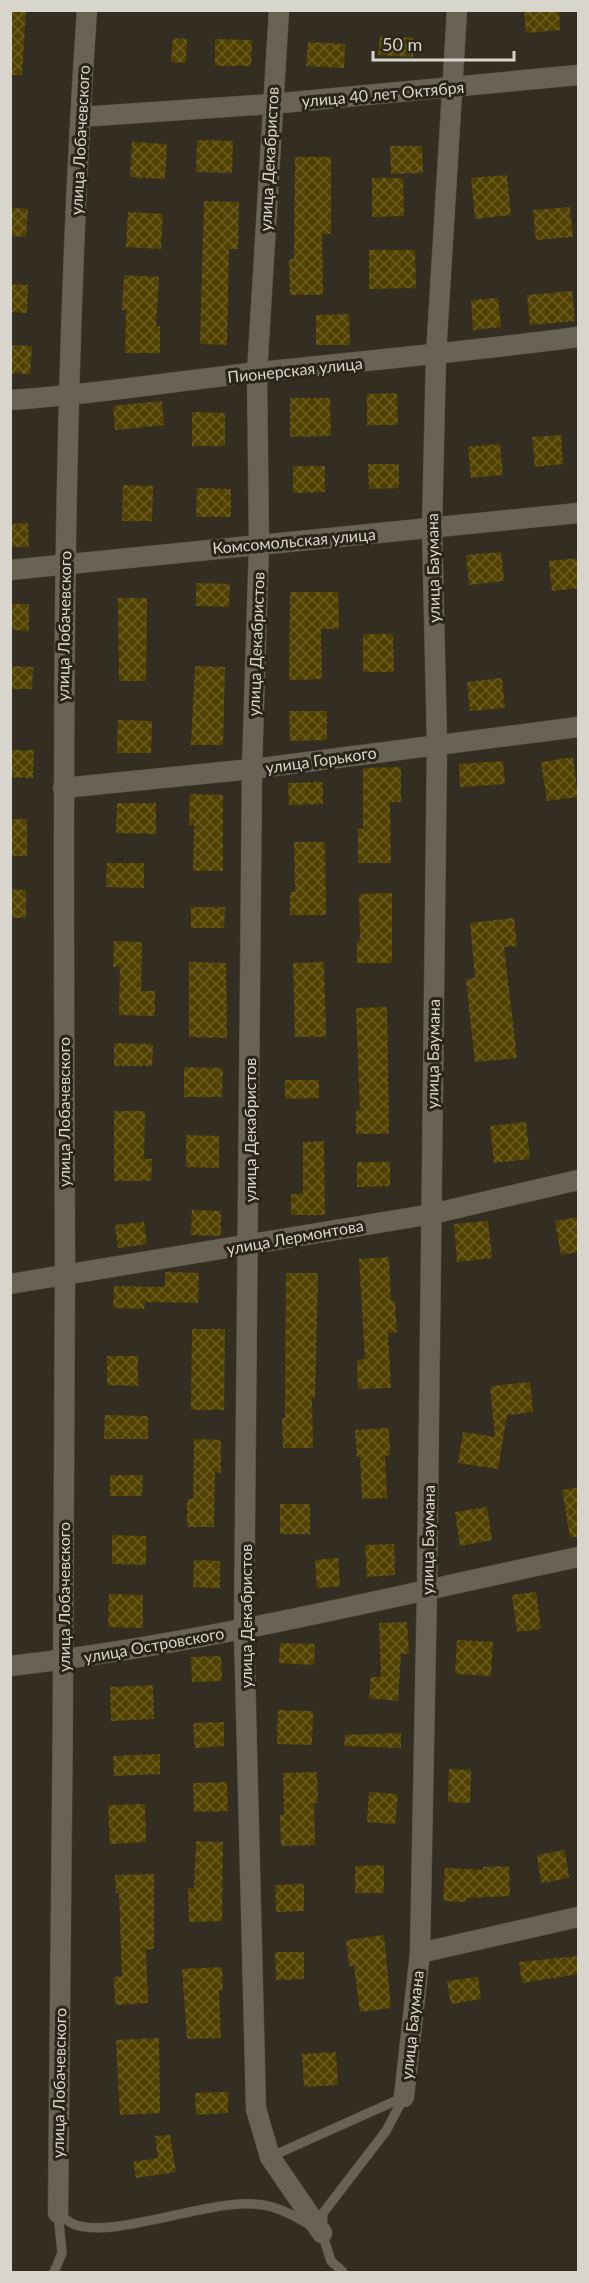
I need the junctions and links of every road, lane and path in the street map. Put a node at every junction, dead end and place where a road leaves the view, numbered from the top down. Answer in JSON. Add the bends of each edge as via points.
{"nodes":[{"id":1,"x":87,"y":10,"type":"edge"},
{"id":2,"x":279,"y":10,"type":"edge"},
{"id":3,"x":457,"y":10,"type":"edge"},
{"id":4,"x":579,"y":75,"type":"edge"},
{"id":5,"x":450,"y":89,"type":"junction"},
{"id":6,"x":271,"y":104,"type":"junction"},
{"id":7,"x":80,"y":117,"type":"junction"},
{"id":8,"x":579,"y":337,"type":"edge"},
{"id":9,"x":436,"y":356,"type":"junction"},
{"id":10,"x":257,"y":373,"type":"junction"},
{"id":11,"x":71,"y":397,"type":"junction"},
{"id":12,"x":10,"y":400,"type":"edge"},
{"id":13,"x":579,"y":513,"type":"edge"},
{"id":14,"x":432,"y":528,"type":"junction"},
{"id":15,"x":259,"y":544,"type":"junction"},
{"id":16,"x":64,"y":564,"type":"junction"},
{"id":17,"x":10,"y":570,"type":"edge"},
{"id":18,"x":579,"y":727,"type":"edge"},
{"id":19,"x":437,"y":744,"type":"junction"},
{"id":20,"x":252,"y":769,"type":"junction"},
{"id":21,"x":63,"y":788,"type":"junction"},
{"id":22,"x":579,"y":1180,"type":"edge"},
{"id":23,"x":432,"y":1214,"type":"junction"},
{"id":24,"x":250,"y":1245,"type":"junction"},
{"id":25,"x":65,"y":1278,"type":"junction"},
{"id":26,"x":10,"y":1284,"type":"edge"},
{"id":27,"x":579,"y":1557,"type":"edge"},
{"id":28,"x":427,"y":1589,"type":"junction"},
{"id":29,"x":244,"y":1629,"type":"junction"},
{"id":30,"x":63,"y":1660,"type":"junction"},
{"id":31,"x":10,"y":1666,"type":"edge"},
{"id":32,"x":579,"y":1917,"type":"edge"},
{"id":33,"x":420,"y":1953,"type":"junction"},
{"id":34,"x":404,"y":2097,"type":"junction"},
{"id":35,"x":270,"y":2157,"type":"junction"},
{"id":36,"x":58,"y":2213,"type":"junction"},
{"id":37,"x":322,"y":2233,"type":"junction"},
{"id":38,"x":54,"y":2272,"type":"edge"},
{"id":39,"x":343,"y":2272,"type":"edge"}],
"edges":[{"from":1,"to":7,"type":"street","name":"улица Лобачевского"},
{"from":2,"to":6,"type":"street","name":"улица Декабристов"},
{"from":3,"to":5,"type":"street","name":"улица Баумана"},
{"from":4,"to":5,"type":"street","name":"улица 40 лет Октября"},
{"from":5,"to":6,"type":"street","name":"улица 40 лет Октября"},
{"from":5,"to":9,"type":"street","name":"улица Баумана"},
{"from":6,"to":7,"type":"street","name":"улица 40 лет Октября"},
{"from":6,"to":10,"type":"street","name":"улица Декабристов"},
{"from":7,"to":11,"type":"street","name":"улица Лобачевского"},
{"from":8,"to":9,"type":"street","name":"Пионерская улица"},
{"from":9,"to":10,"type":"street","name":"Пионерская улица"},
{"from":9,"to":14,"type":"street","name":"улица Баумана"},
{"from":10,"to":11,"type":"street","name":"Пионерская улица"},
{"from":10,"to":15,"type":"street","name":"улица Декабристов"},
{"from":11,"to":12,"type":"street","name":"Пионерская улица"},
{"from":11,"to":16,"type":"street","name":"улица Лобачевского"},
{"from":13,"to":14,"type":"street","name":"Комсомольская улица"},
{"from":14,"to":15,"type":"street","name":"Комсомольская улица"},
{"from":14,"to":19,"type":"street","name":"улица Баумана"},
{"from":15,"to":16,"type":"street","name":"Комсомольская улица"},
{"from":15,"to":20,"type":"street","name":"улица Декабристов"},
{"from":16,"to":17,"type":"street","name":"Комсомольская улица"},
{"from":16,"to":21,"type":"street","name":"улица Лобачевского"},
{"from":18,"to":19,"type":"street","name":"улица Горького"},
{"from":19,"to":20,"type":"street","name":"улица Горького"},
{"from":19,"to":23,"type":"street","name":"улица Баумана"},
{"from":20,"to":21,"type":"street","name":"улица Горького"},
{"from":20,"to":24,"type":"street","name":"улица Декабристов"},
{"from":21,"to":25,"type":"street","name":"улица Лобачевского"},
{"from":22,"to":23,"type":"street","name":"улица Лермонтова"},
{"from":23,"to":24,"type":"street","name":"улица Лермонтова"},
{"from":23,"to":28,"type":"street","name":"улица Баумана"},
{"from":24,"to":25,"type":"street","name":"улица Лермонтова"},
{"from":24,"to":29,"type":"street","name":"улица Декабристов"},
{"from":25,"to":26,"type":"street","name":"улица Лермонтова"},
{"from":25,"to":30,"type":"street","name":"улица Лобачевского"},
{"from":27,"to":28,"type":"street","name":"улица Островского"},
{"from":28,"to":29,"type":"street","name":"улица Островского"},
{"from":28,"to":33,"type":"street","name":"улица Баумана"},
{"from":29,"to":30,"type":"street","name":"улица Островского"},
{"from":29,"to":35,"type":"street","name":"улица Декабристов","via":[[256,2109]]},
{"from":30,"to":31,"type":"street","name":"улица Островского"},
{"from":30,"to":36,"type":"street","name":"улица Лобачевского"},
{"from":32,"to":33,"type":"street"},
{"from":33,"to":34,"type":"street","name":"улица Баумана"},
{"from":34,"to":35,"type":"lane"},
{"from":34,"to":37,"type":"lane","via":[[386,2131],[323,2212]]},
{"from":35,"to":37,"type":"street","name":"улица Декабристов"},
{"from":36,"to":37,"type":"lane","via":[[73,2224],[99,2229],[210,2207],[255,2204],[288,2212]]},
{"from":36,"to":38,"type":"lane","via":[[62,2253]]},
{"from":37,"to":39,"type":"lane","via":[[331,2261]]}]}
